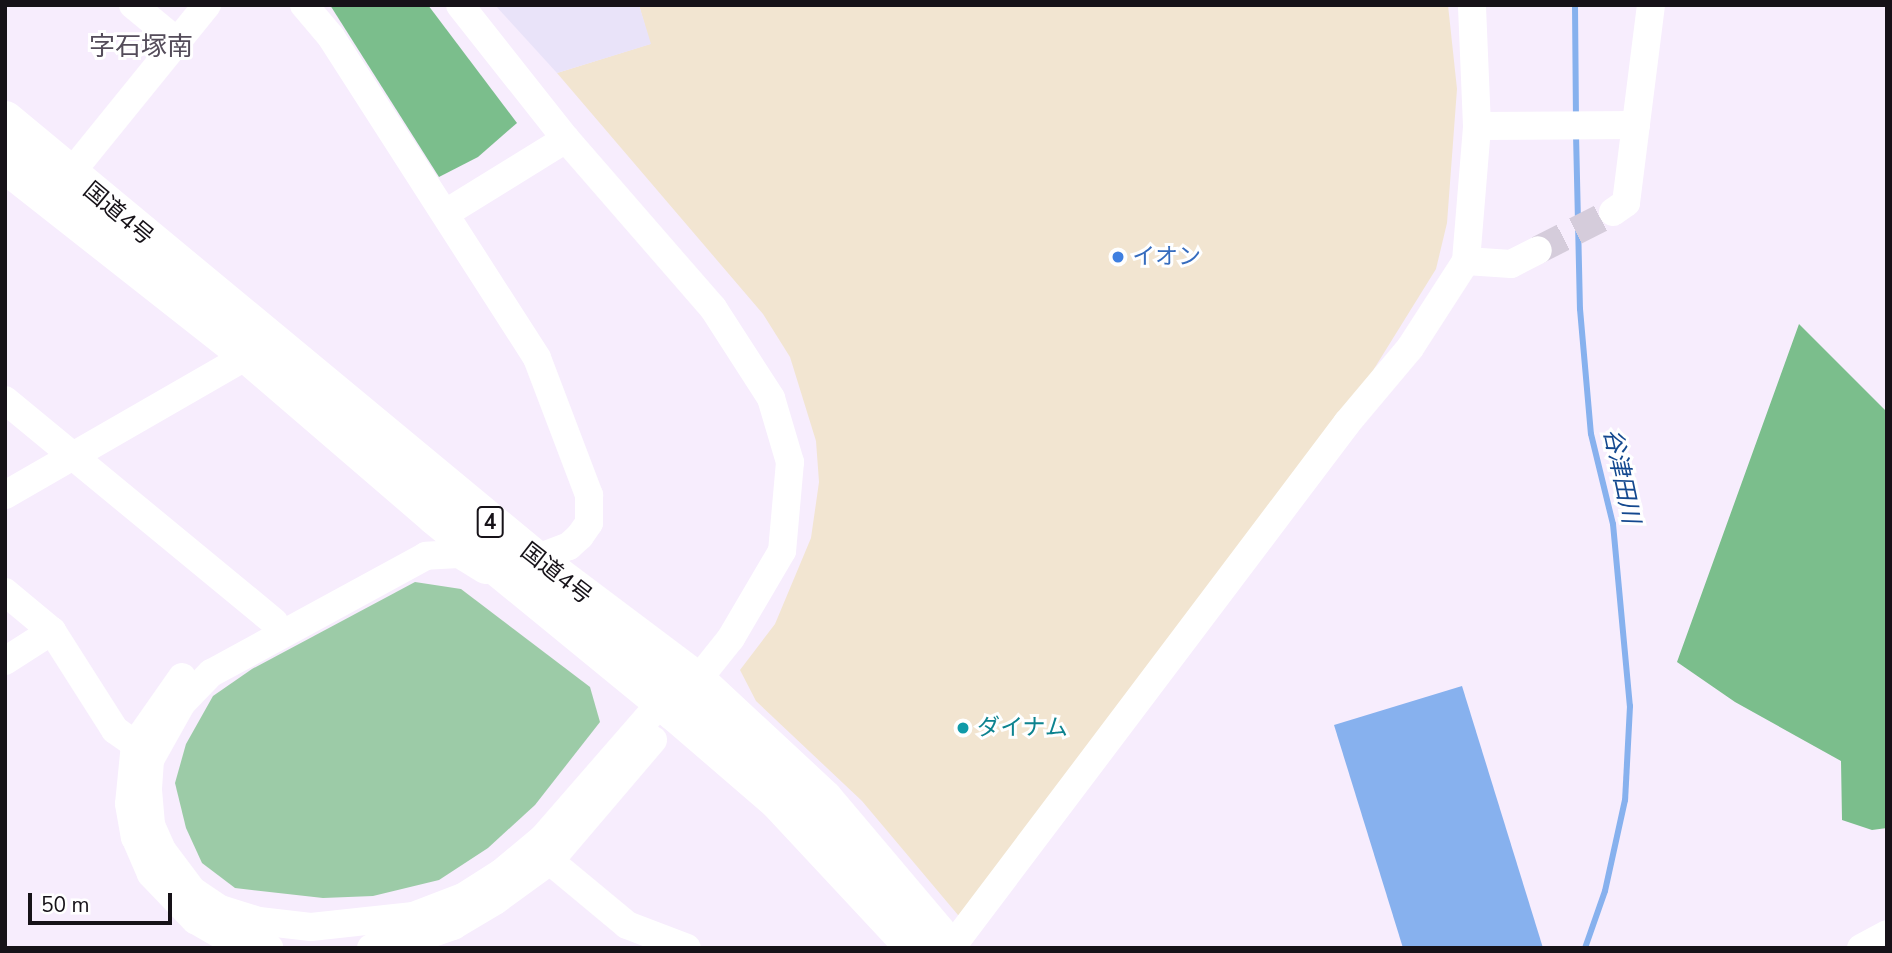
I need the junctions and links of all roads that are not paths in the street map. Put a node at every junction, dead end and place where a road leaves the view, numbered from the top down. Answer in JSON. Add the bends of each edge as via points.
{"nodes":[{"id":1,"x":132,"y":5,"type":"edge"},
{"id":2,"x":207,"y":5,"type":"edge"},
{"id":3,"x":304,"y":5,"type":"edge"},
{"id":4,"x":460,"y":5,"type":"edge"},
{"id":5,"x":1472,"y":5,"type":"edge"},
{"id":6,"x":1651,"y":5,"type":"edge"},
{"id":7,"x":179,"y":43,"type":"junction"},
{"id":8,"x":5,"y":120,"type":"edge"},
{"id":9,"x":1636,"y":125,"type":"junction"},
{"id":10,"x":1478,"y":126,"type":"junction"},
{"id":11,"x":566,"y":139,"type":"junction"},
{"id":12,"x":5,"y":164,"type":"edge"},
{"id":13,"x":70,"y":174,"type":"junction"},
{"id":14,"x":1613,"y":212,"type":"tunnel mouth"},
{"id":15,"x":446,"y":213,"type":"junction"},
{"id":16,"x":1538,"y":250,"type":"tunnel mouth"},
{"id":17,"x":1466,"y":261,"type":"junction"},
{"id":18,"x":248,"y":355,"type":"junction"},
{"id":19,"x":5,"y":400,"type":"edge"},
{"id":20,"x":75,"y":456,"type":"junction"},
{"id":21,"x":5,"y":495,"type":"edge"},
{"id":22,"x":435,"y":516,"type":"junction"},
{"id":23,"x":535,"y":559,"type":"junction"},
{"id":24,"x":5,"y":592,"type":"edge"},
{"id":25,"x":274,"y":622,"type":"junction"},
{"id":26,"x":52,"y":631,"type":"junction"},
{"id":27,"x":587,"y":636,"type":"junction"},
{"id":28,"x":5,"y":661,"type":"edge"},
{"id":29,"x":695,"y":679,"type":"junction"},
{"id":30,"x":669,"y":707,"type":"junction"},
{"id":31,"x":135,"y":744,"type":"junction"},
{"id":32,"x":550,"y":861,"type":"junction"},
{"id":33,"x":1887,"y":934,"type":"edge"},
{"id":34,"x":270,"y":948,"type":"edge"},
{"id":35,"x":372,"y":948,"type":"edge"},
{"id":36,"x":687,"y":948,"type":"edge"},
{"id":37,"x":915,"y":948,"type":"edge"},
{"id":38,"x":951,"y":948,"type":"edge"},
{"id":39,"x":1861,"y":948,"type":"edge"}],
"edges":[{"from":1,"to":7,"type":"street"},
{"from":2,"to":7,"type":"street"},
{"from":3,"to":15,"type":"street","via":[[331,37]]},
{"from":4,"to":11,"type":"street"},
{"from":5,"to":10,"type":"street"},
{"from":6,"to":9,"type":"street"},
{"from":7,"to":13,"type":"street"},
{"from":8,"to":13,"type":"highway","name":"国道4号","number":"4"},
{"from":9,"to":10,"type":"street"},
{"from":9,"to":14,"type":"street","via":[[1626,203]]},
{"from":10,"to":17,"type":"street"},
{"from":11,"to":15,"type":"street"},
{"from":11,"to":29,"type":"street","via":[[713,307],[771,398],[790,462],[782,551],[732,638]]},
{"from":12,"to":18,"type":"highway","name":"国道4号","number":"4"},
{"from":13,"to":23,"type":"highway","name":"国道4号","number":"4"},
{"from":15,"to":23,"type":"street","via":[[537,358],[589,495],[589,523],[580,536],[569,546]]},
{"from":16,"to":17,"type":"street","via":[[1511,264]]},
{"from":17,"to":38,"type":"street","via":[[1410,348],[1331,444]]},
{"from":18,"to":20,"type":"street"},
{"from":18,"to":22,"type":"highway","name":"国道4号","number":"4"},
{"from":19,"to":20,"type":"street"},
{"from":20,"to":21,"type":"street"},
{"from":20,"to":25,"type":"street"},
{"from":22,"to":25,"type":"street","via":[[434,538]]},
{"from":22,"to":27,"type":"highway","name":"国道4号","number":"4"},
{"from":23,"to":29,"type":"highway","name":"国道4号","number":"4"},
{"from":24,"to":26,"type":"street"},
{"from":25,"to":31,"type":"street","via":[[189,670],[152,714]]},
{"from":26,"to":28,"type":"street"},
{"from":26,"to":31,"type":"street","via":[[115,730]]},
{"from":27,"to":30,"type":"highway","name":"国道4号","number":"4"},
{"from":27,"to":30,"type":"street","via":[[554,625],[478,564],[458,554],[426,556],[211,673],[183,703],[150,761],[151,825],[162,850],[192,891],[220,909],[259,921],[311,927],[413,916],[463,897],[501,873],[543,838]]},
{"from":29,"to":30,"type":"street"},
{"from":29,"to":38,"type":"highway","name":"国道4号","number":"4","via":[[824,799]]},
{"from":30,"to":32,"type":"street"},
{"from":30,"to":37,"type":"highway","name":"国道4号","number":"4","via":[[778,801]]},
{"from":31,"to":34,"type":"street","via":[[129,804],[135,837],[150,874],[195,920],[223,936]]},
{"from":32,"to":35,"type":"street","via":[[453,926]]},
{"from":32,"to":36,"type":"street","via":[[627,925]]},
{"from":33,"to":39,"type":"street"}]}
